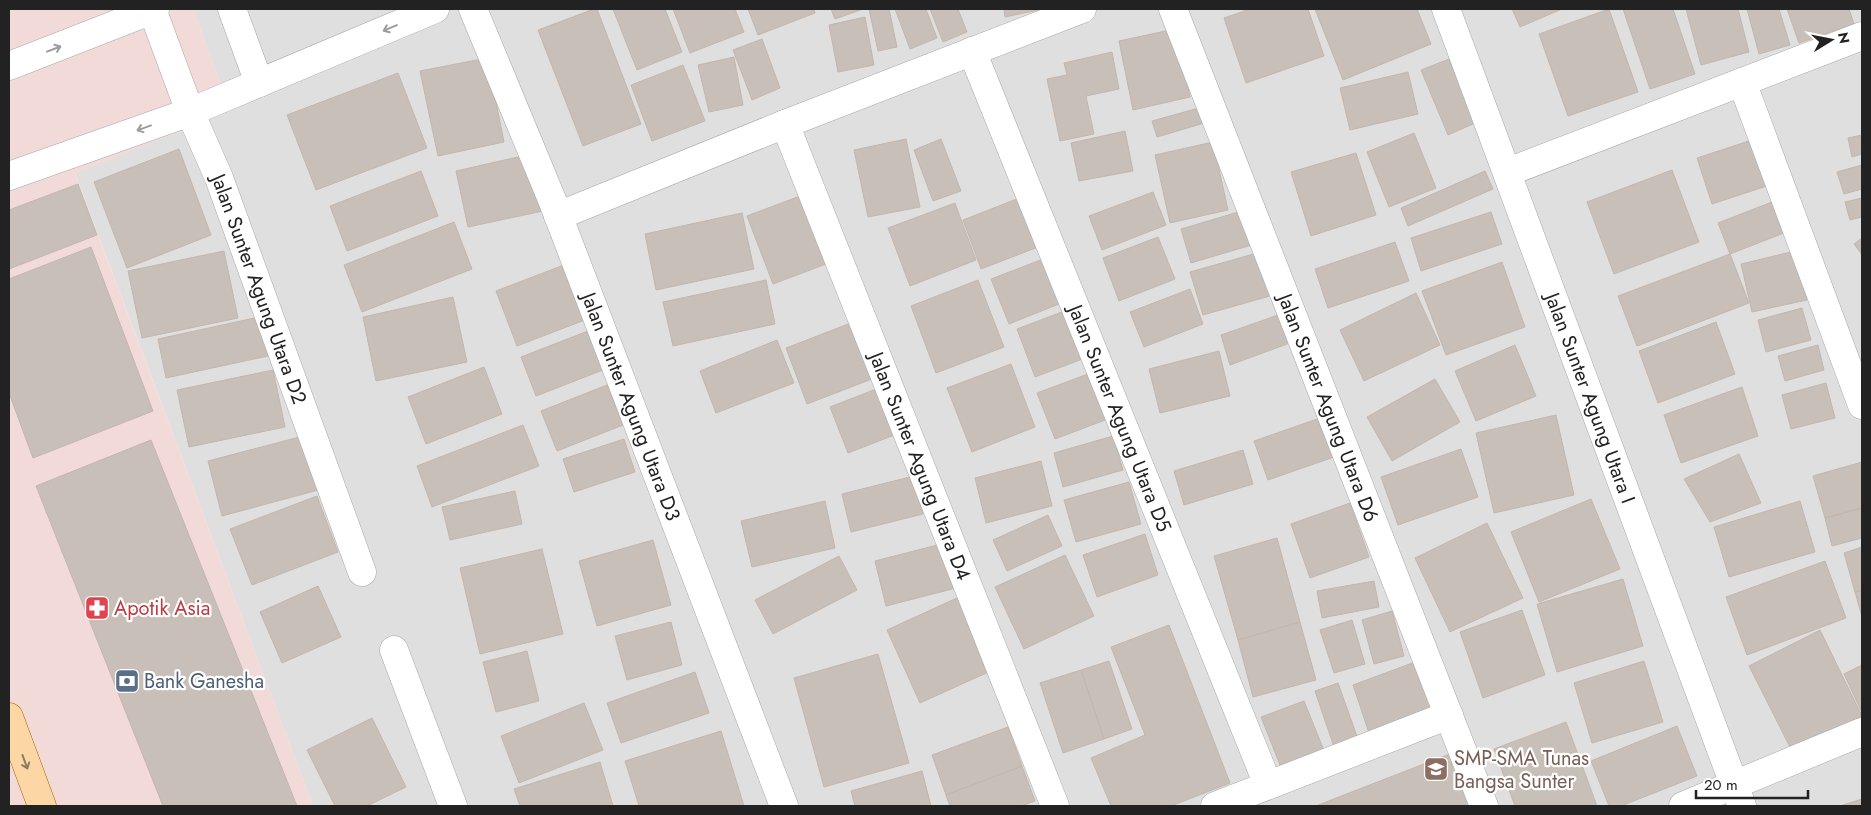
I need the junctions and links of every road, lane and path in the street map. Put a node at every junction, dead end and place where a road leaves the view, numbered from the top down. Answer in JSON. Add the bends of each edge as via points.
{"nodes":[{"id":1,"x":154,"y":9,"type":"edge"},
{"id":2,"x":232,"y":9,"type":"edge"},
{"id":3,"x":435,"y":9,"type":"edge"},
{"id":4,"x":473,"y":9,"type":"edge"},
{"id":5,"x":1082,"y":9,"type":"edge"},
{"id":6,"x":1173,"y":9,"type":"edge"},
{"id":7,"x":1446,"y":9,"type":"edge"},
{"id":8,"x":1862,"y":36,"type":"edge"},
{"id":9,"x":972,"y":51,"type":"junction"},
{"id":10,"x":9,"y":66,"type":"edge"},
{"id":11,"x":1742,"y":82,"type":"junction"},
{"id":12,"x":259,"y":83,"type":"junction"},
{"id":13,"x":190,"y":112,"type":"junction"},
{"id":14,"x":786,"y":124,"type":"junction"},
{"id":15,"x":1508,"y":172,"type":"junction"},
{"id":16,"x":9,"y":176,"type":"edge"},
{"id":17,"x":558,"y":216,"type":"junction"},
{"id":18,"x":1862,"y":405,"type":"edge"},
{"id":19,"x":362,"y":572,"type":"dead end"},
{"id":20,"x":394,"y":650,"type":"dead end"},
{"id":21,"x":1449,"y":715,"type":"junction"},
{"id":22,"x":9,"y":718,"type":"edge"},
{"id":23,"x":1862,"y":732,"type":"edge"},
{"id":24,"x":1268,"y":785,"type":"junction"},
{"id":25,"x":1738,"y":796,"type":"edge"},
{"id":26,"x":42,"y":806,"type":"edge"},
{"id":27,"x":453,"y":806,"type":"edge"},
{"id":28,"x":784,"y":806,"type":"edge"},
{"id":29,"x":1055,"y":806,"type":"edge"},
{"id":30,"x":1215,"y":806,"type":"edge"},
{"id":31,"x":1484,"y":806,"type":"edge"},
{"id":32,"x":1683,"y":806,"type":"edge"}],
"edges":[{"from":10,"to":1,"type":"street","one_way":true},
{"from":1,"to":13,"type":"street","name":"Jalan Sunter Agung Utara D2"},
{"from":2,"to":12,"type":"street"},
{"from":3,"to":12,"type":"street","one_way":true},
{"from":4,"to":17,"type":"street","name":"Jalan Sunter Agung Utara D3"},
{"from":5,"to":9,"type":"street"},
{"from":6,"to":21,"type":"street","name":"Jalan Sunter Agung Utara D6"},
{"from":7,"to":15,"type":"street","name":"Jalan Sunter Agung Utara I"},
{"from":8,"to":11,"type":"street"},
{"from":9,"to":14,"type":"street"},
{"from":9,"to":24,"type":"street","name":"Jalan Sunter Agung Utara D5"},
{"from":11,"to":15,"type":"street"},
{"from":11,"to":18,"type":"street"},
{"from":12,"to":13,"type":"street"},
{"from":13,"to":16,"type":"street","one_way":true},
{"from":13,"to":19,"type":"street","name":"Jalan Sunter Agung Utara D2","via":[[219,178]]},
{"from":14,"to":17,"type":"street"},
{"from":14,"to":29,"type":"street","name":"Jalan Sunter Agung Utara D4"},
{"from":15,"to":25,"type":"street","name":"Jalan Sunter Agung Utara I"},
{"from":17,"to":28,"type":"street","name":"Jalan Sunter Agung Utara D3"},
{"from":20,"to":27,"type":"street"},
{"from":21,"to":24,"type":"street"},
{"from":21,"to":31,"type":"street","name":"Jalan Sunter Agung Utara D6"},
{"from":22,"to":26,"type":"main road","one_way":true},
{"from":23,"to":25,"type":"street"},
{"from":24,"to":30,"type":"street"},
{"from":25,"to":32,"type":"street"}]}
